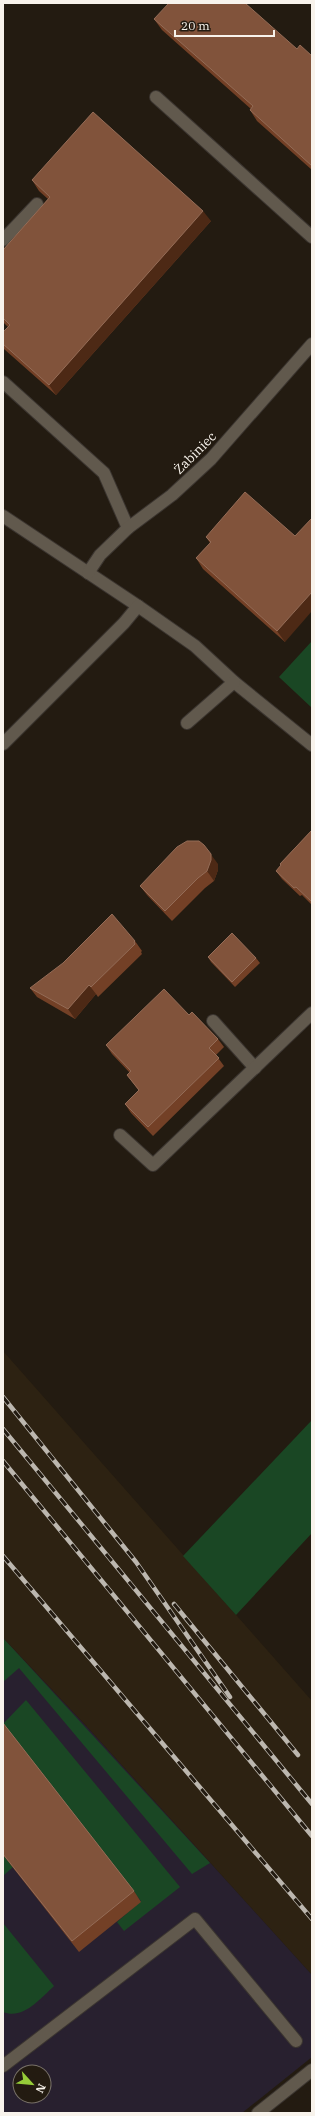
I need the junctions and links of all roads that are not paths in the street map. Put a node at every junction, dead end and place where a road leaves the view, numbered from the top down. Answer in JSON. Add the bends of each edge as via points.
{"nodes":[{"id":1,"x":156,"y":98,"type":"dead end"},
{"id":2,"x":36,"y":204,"type":"dead end"},
{"id":3,"x":312,"y":237,"type":"edge"},
{"id":4,"x":3,"y":240,"type":"edge"},
{"id":5,"x":312,"y":344,"type":"edge"},
{"id":6,"x":3,"y":382,"type":"edge"},
{"id":7,"x":3,"y":516,"type":"edge"},
{"id":8,"x":128,"y":528,"type":"junction"},
{"id":9,"x":88,"y":573,"type":"junction"},
{"id":10,"x":138,"y":606,"type":"junction"},
{"id":11,"x":234,"y":682,"type":"junction"},
{"id":12,"x":187,"y":724,"type":"dead end"},
{"id":13,"x":3,"y":744,"type":"edge"},
{"id":14,"x":312,"y":745,"type":"edge"},
{"id":15,"x":309,"y":1020,"type":"edge"},
{"id":16,"x":213,"y":1021,"type":"dead end"},
{"id":17,"x":255,"y":1068,"type":"junction"},
{"id":18,"x":120,"y":1135,"type":"dead end"},
{"id":19,"x":296,"y":2041,"type":"dead end"},
{"id":20,"x":3,"y":2066,"type":"edge"},
{"id":21,"x":312,"y":2070,"type":"edge"},
{"id":22,"x":258,"y":2113,"type":"edge"}],
"edges":[{"from":1,"to":3,"type":"street"},
{"from":2,"to":4,"type":"street"},
{"from":5,"to":8,"type":"street","name":"Żabiniec","via":[[211,459],[172,495]]},
{"from":6,"to":8,"type":"street","via":[[104,473]]},
{"from":7,"to":9,"type":"street"},
{"from":8,"to":9,"type":"street","name":"Żabiniec","via":[[100,555]]},
{"from":9,"to":10,"type":"street"},
{"from":10,"to":11,"type":"street","via":[[195,646]]},
{"from":10,"to":13,"type":"street"},
{"from":11,"to":12,"type":"street"},
{"from":11,"to":14,"type":"street"},
{"from":15,"to":17,"type":"street"},
{"from":16,"to":17,"type":"street"},
{"from":17,"to":18,"type":"street","via":[[153,1165]]},
{"from":19,"to":20,"type":"street","via":[[195,1919]]},
{"from":21,"to":22,"type":"street"}]}
